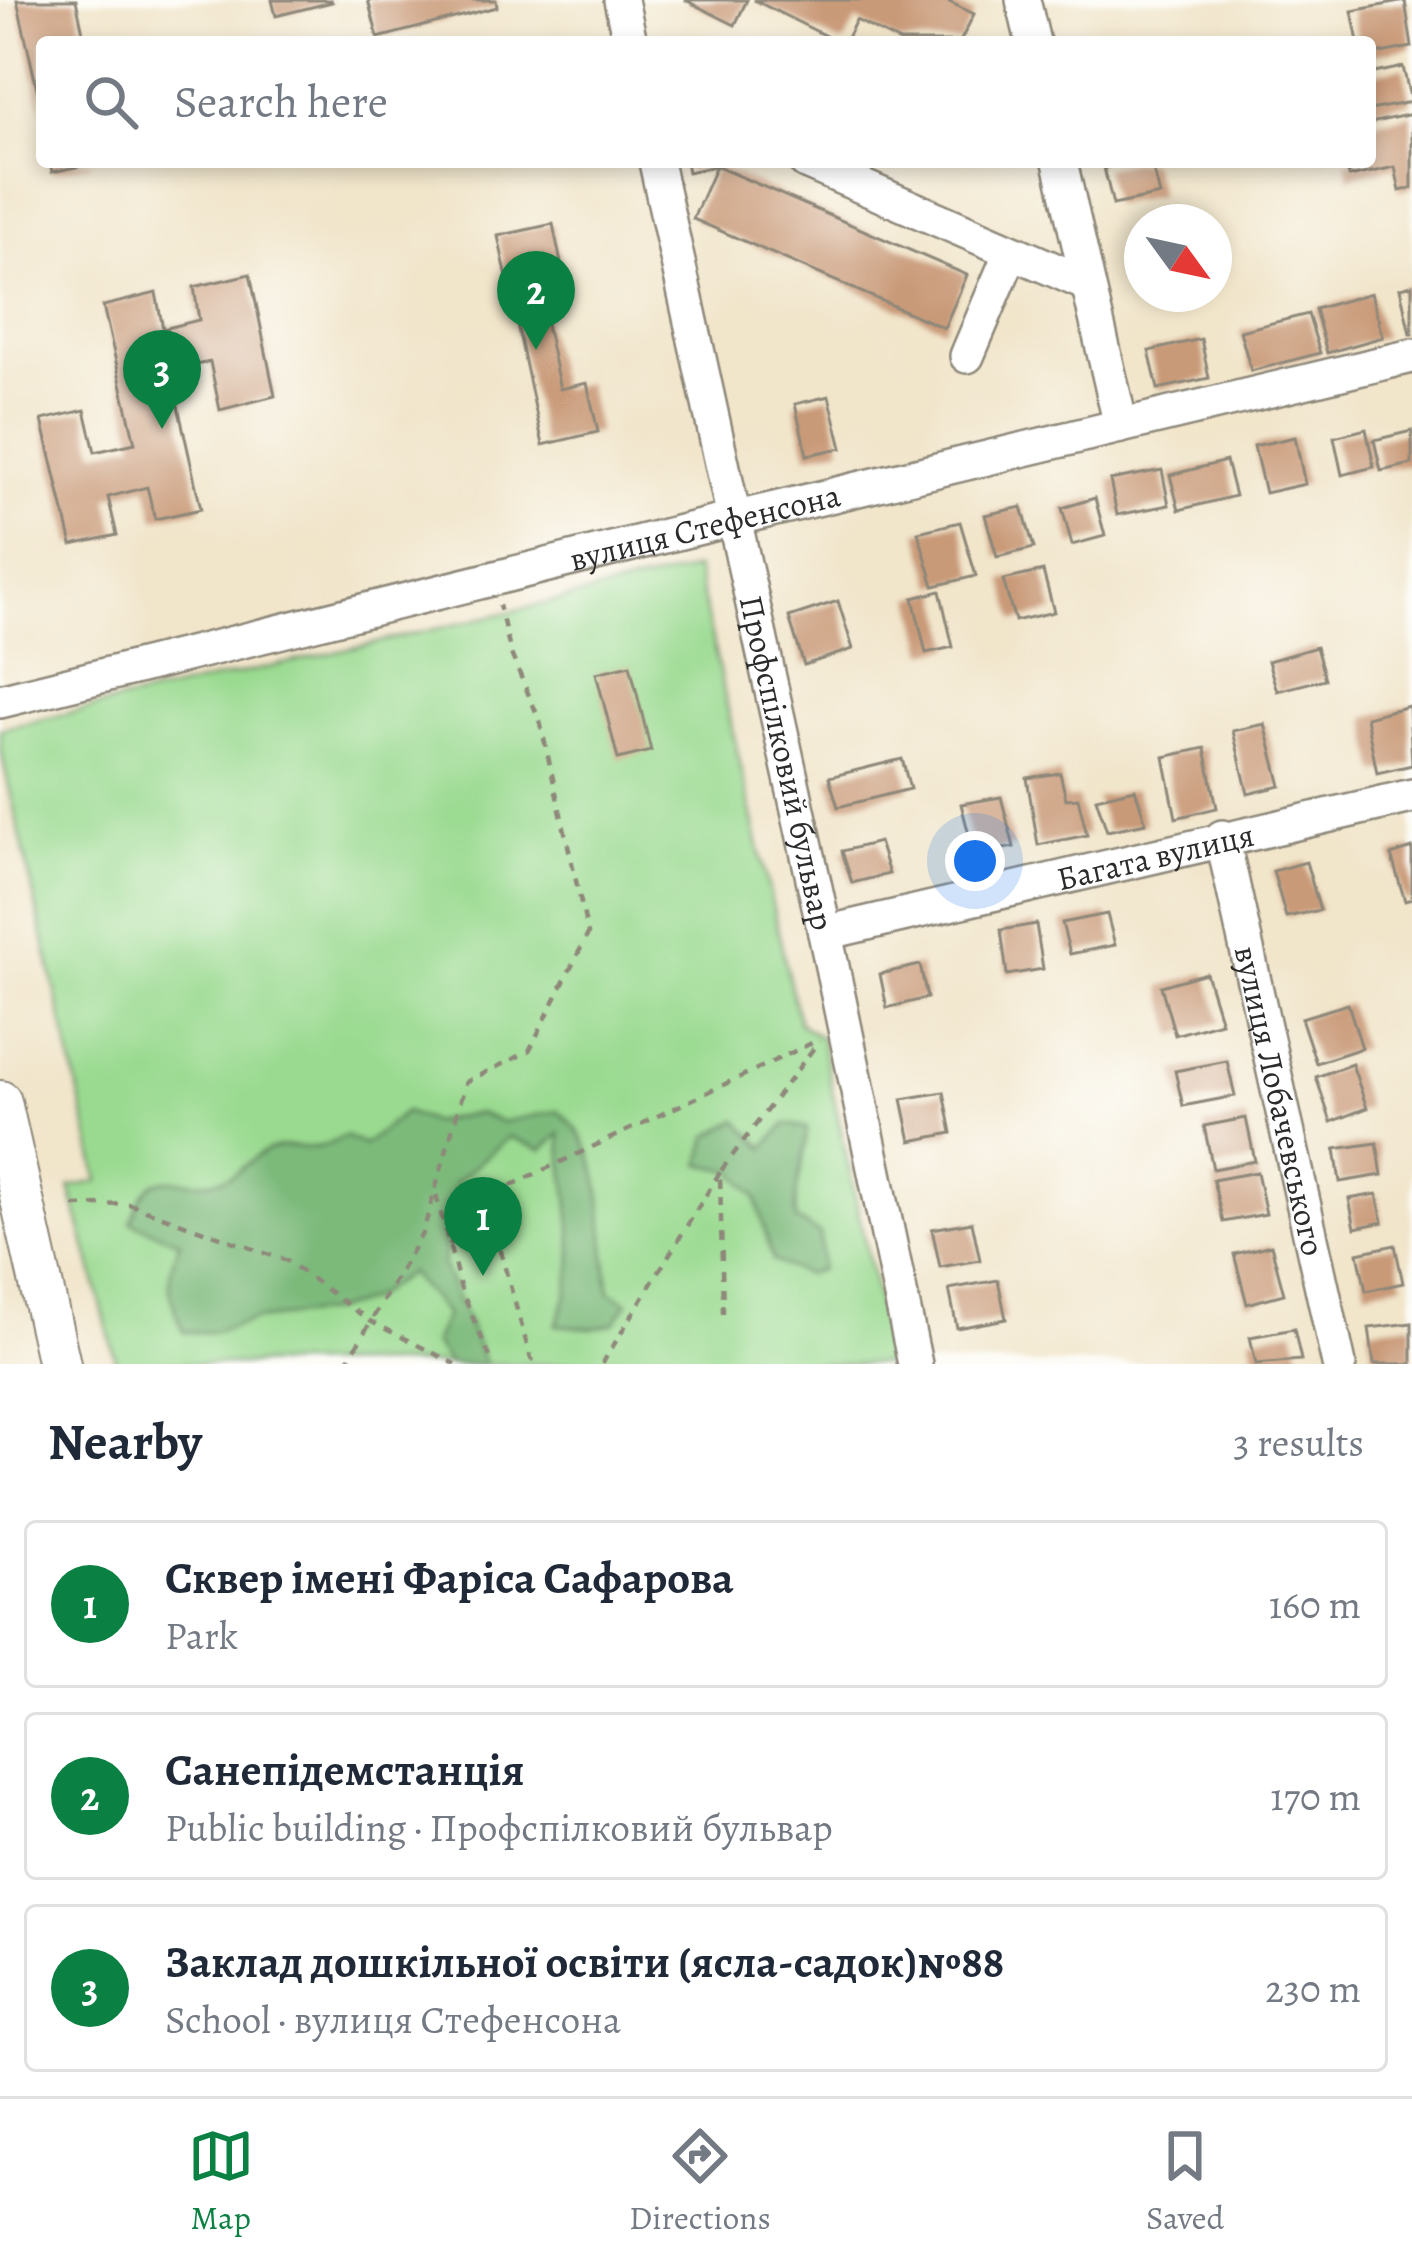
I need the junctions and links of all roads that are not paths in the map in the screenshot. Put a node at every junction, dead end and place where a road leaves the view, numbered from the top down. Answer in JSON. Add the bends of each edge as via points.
{"nodes":[{"id":1,"x":621,"y":0,"type":"edge"},
{"id":2,"x":1024,"y":0,"type":"edge"},
{"id":3,"x":629,"y":36,"type":"edge"},
{"id":4,"x":1032,"y":36,"type":"edge"},
{"id":5,"x":657,"y":168,"type":"edge"},
{"id":6,"x":820,"y":168,"type":"edge"},
{"id":7,"x":1061,"y":168,"type":"edge"},
{"id":8,"x":1011,"y":252,"type":"junction"},
{"id":9,"x":1087,"y":284,"type":"junction"},
{"id":10,"x":967,"y":356,"type":"dead end"},
{"id":11,"x":1412,"y":356,"type":"edge"},
{"id":12,"x":1120,"y":426,"type":"junction"},
{"id":13,"x":733,"y":518,"type":"junction"},
{"id":14,"x":0,"y":700,"type":"edge"},
{"id":15,"x":1412,"y":796,"type":"edge"},
{"id":16,"x":1222,"y":838,"type":"junction"},
{"id":17,"x":825,"y":933,"type":"junction"},
{"id":18,"x":0,"y":1102,"type":"edge"},
{"id":19,"x":59,"y":1364,"type":"edge"},
{"id":20,"x":915,"y":1364,"type":"edge"},
{"id":21,"x":1339,"y":1364,"type":"edge"}],
"edges":[{"from":1,"to":3,"type":"street"},
{"from":2,"to":4,"type":"street"},
{"from":5,"to":13,"type":"street","name":"Профспілковий бульвар"},
{"from":6,"to":8,"type":"street"},
{"from":7,"to":9,"type":"street"},
{"from":8,"to":9,"type":"street"},
{"from":8,"to":10,"type":"street"},
{"from":9,"to":12,"type":"street"},
{"from":11,"to":12,"type":"street","name":"вулиця Стефенсона"},
{"from":12,"to":13,"type":"street","name":"вулиця Стефенсона"},
{"from":13,"to":14,"type":"street","name":"вулиця Стефенсона"},
{"from":13,"to":17,"type":"street","name":"Профспілковий бульвар"},
{"from":15,"to":16,"type":"street","name":"Багата вулиця"},
{"from":16,"to":17,"type":"street","name":"Багата вулиця"},
{"from":16,"to":21,"type":"street","name":"вулиця Лобачевського"},
{"from":17,"to":20,"type":"street","name":"Профспілковий бульвар"},
{"from":18,"to":19,"type":"main road"}]}
